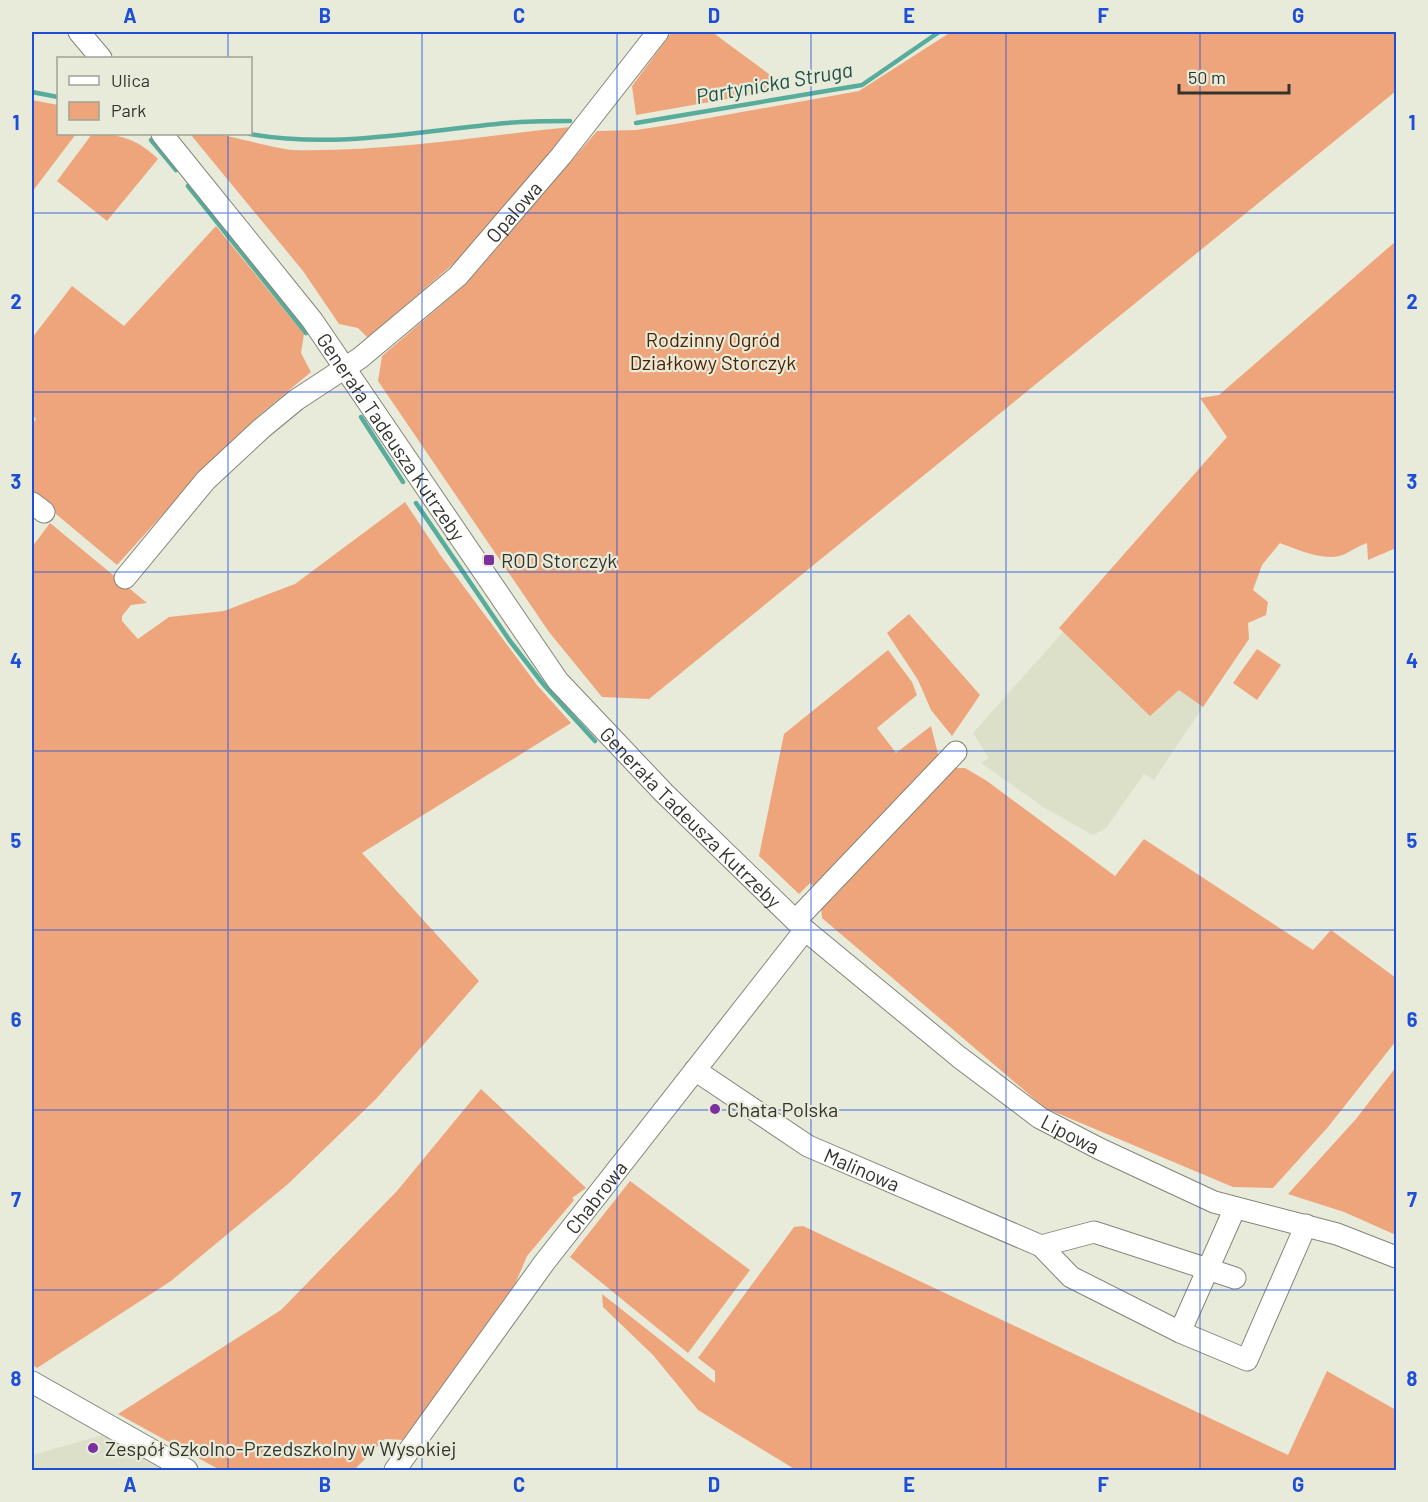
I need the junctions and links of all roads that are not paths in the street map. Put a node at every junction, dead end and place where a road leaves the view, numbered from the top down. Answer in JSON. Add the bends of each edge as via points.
{"nodes":[{"id":1,"x":79,"y":32,"type":"edge"},
{"id":2,"x":658,"y":32,"type":"edge"},
{"id":3,"x":100,"y":57,"type":"edge"},
{"id":4,"x":163,"y":135,"type":"edge"},
{"id":5,"x":345,"y":369,"type":"junction"},
{"id":6,"x":125,"y":578,"type":"dead end"},
{"id":7,"x":956,"y":752,"type":"dead end"},
{"id":8,"x":799,"y":923,"type":"junction"},
{"id":9,"x":695,"y":1070,"type":"junction"},
{"id":10,"x":1235,"y":1208,"type":"junction"},
{"id":11,"x":1306,"y":1225,"type":"junction"},
{"id":12,"x":1041,"y":1246,"type":"junction"},
{"id":13,"x":1396,"y":1257,"type":"edge"},
{"id":14,"x":1209,"y":1269,"type":"junction"},
{"id":15,"x":1235,"y":1278,"type":"dead end"},
{"id":16,"x":1180,"y":1332,"type":"junction"},
{"id":17,"x":32,"y":1382,"type":"edge"},
{"id":18,"x":187,"y":1470,"type":"edge"},
{"id":19,"x":395,"y":1470,"type":"edge"}],
"edges":[{"from":1,"to":3,"type":"street"},
{"from":2,"to":5,"type":"street","name":"Opalowa","via":[[594,115],[458,276]]},
{"from":4,"to":5,"type":"street","name":"Generała Tadeusza Kutrzeby","via":[[268,264]]},
{"from":5,"to":6,"type":"street","name":"Opalowa","via":[[296,400],[206,480]]},
{"from":5,"to":8,"type":"street","name":"Generała Tadeusza Kutrzeby","via":[[528,641],[571,698]]},
{"from":7,"to":8,"type":"street","name":"Chabrowa"},
{"from":8,"to":9,"type":"street","name":"Chabrowa"},
{"from":8,"to":10,"type":"street","name":"Lipowa","via":[[954,1053],[1040,1118],[1183,1189]]},
{"from":9,"to":12,"type":"street","name":"Malinowa","via":[[808,1146]]},
{"from":9,"to":19,"type":"street","name":"Chabrowa","via":[[516,1300]]},
{"from":10,"to":11,"type":"street","name":"Lipowa"},
{"from":10,"to":14,"type":"street"},
{"from":11,"to":13,"type":"street","name":"Lipowa"},
{"from":11,"to":16,"type":"street","name":"Malinowa","via":[[1247,1360]]},
{"from":12,"to":14,"type":"street","via":[[1094,1232]]},
{"from":12,"to":16,"type":"street","name":"Malinowa","via":[[1071,1277]]},
{"from":14,"to":15,"type":"street"},
{"from":14,"to":16,"type":"street"},
{"from":17,"to":18,"type":"street"}]}
